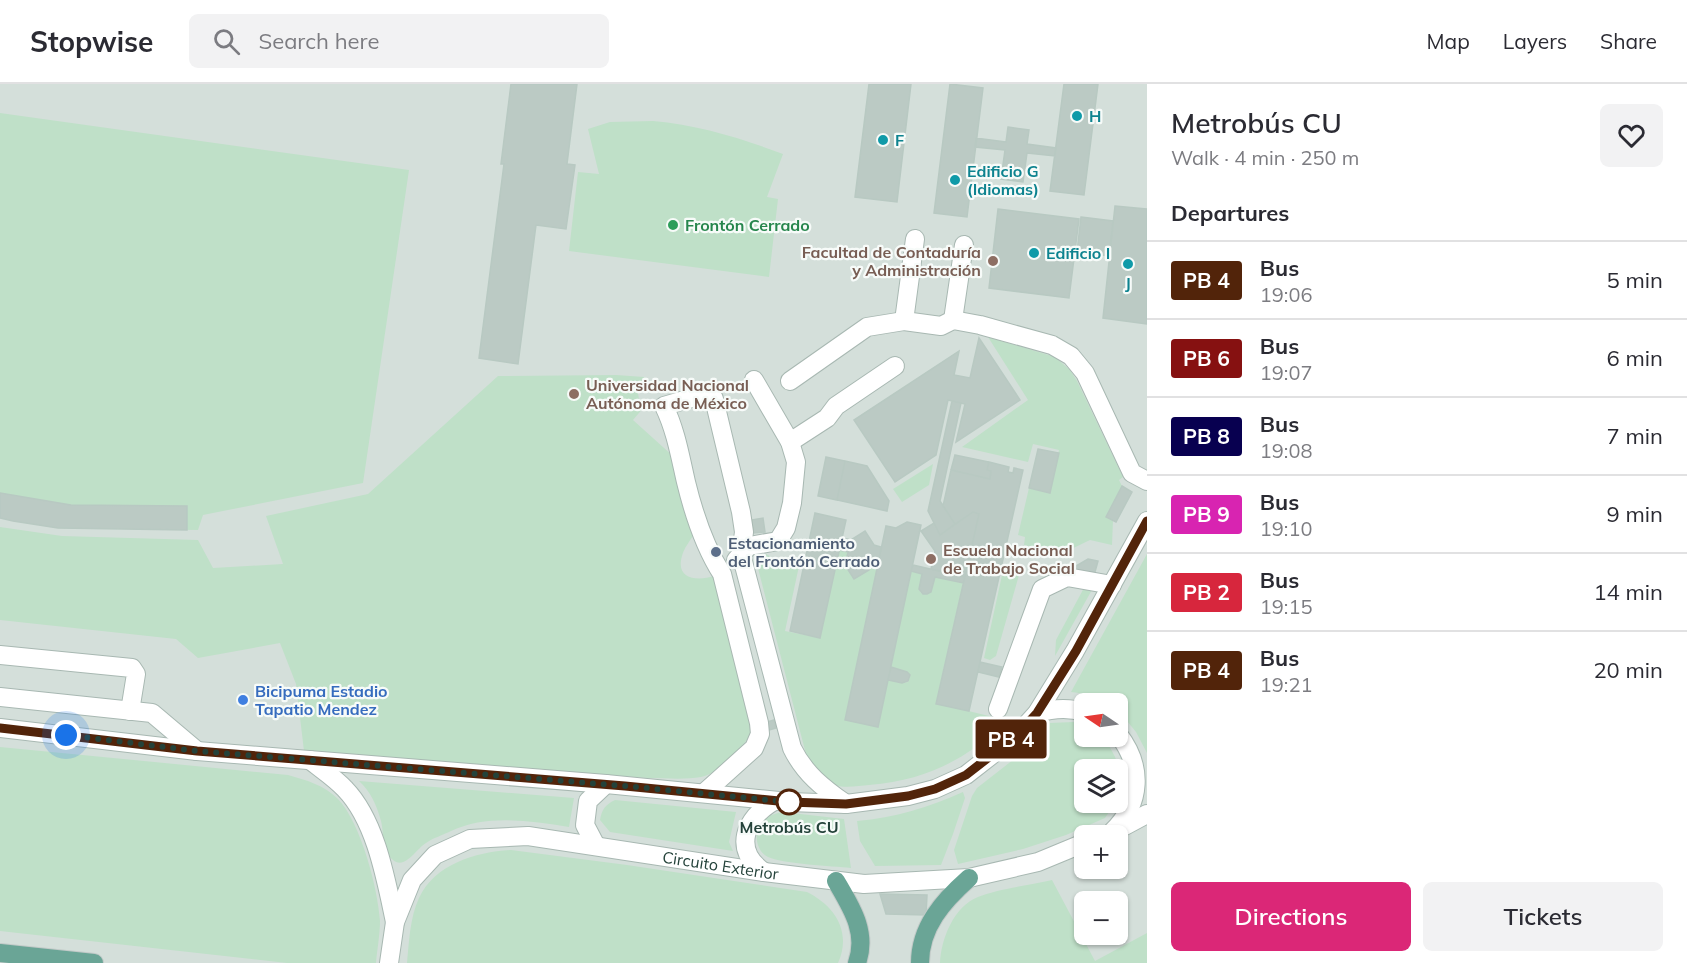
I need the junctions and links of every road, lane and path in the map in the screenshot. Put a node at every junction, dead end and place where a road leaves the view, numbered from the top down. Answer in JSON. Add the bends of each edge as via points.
{"nodes":[{"id":1,"x":915,"y":239,"type":"dead end"},
{"id":2,"x":964,"y":245,"type":"dead end"},
{"id":3,"x":953,"y":320,"type":"junction"},
{"id":4,"x":904,"y":321,"type":"junction"},
{"id":5,"x":896,"y":366,"type":"dead end"},
{"id":6,"x":754,"y":380,"type":"dead end"},
{"id":7,"x":790,"y":381,"type":"dead end"},
{"id":8,"x":790,"y":442,"type":"junction"},
{"id":9,"x":1147,"y":481,"type":"edge"},
{"id":10,"x":1147,"y":521,"type":"edge"},
{"id":11,"x":741,"y":554,"type":"junction"},
{"id":12,"x":722,"y":574,"type":"junction"},
{"id":13,"x":1112,"y":585,"type":"junction"},
{"id":14,"x":0,"y":655,"type":"edge"},
{"id":15,"x":0,"y":697,"type":"edge"},
{"id":16,"x":998,"y":708,"type":"dead end"},
{"id":17,"x":1074,"y":708,"type":"edge"},
{"id":18,"x":130,"y":711,"type":"junction"},
{"id":19,"x":1037,"y":713,"type":"junction"},
{"id":20,"x":0,"y":728,"type":"edge"},
{"id":21,"x":1127,"y":747,"type":"edge"},
{"id":22,"x":754,"y":748,"type":"junction"},
{"id":23,"x":792,"y":748,"type":"junction"},
{"id":24,"x":197,"y":751,"type":"junction"},
{"id":25,"x":310,"y":760,"type":"junction"},
{"id":26,"x":606,"y":784,"type":"junction"},
{"id":27,"x":704,"y":793,"type":"junction"},
{"id":28,"x":774,"y":801,"type":"junction"},
{"id":29,"x":846,"y":804,"type":"junction"},
{"id":30,"x":1147,"y":814,"type":"edge"},
{"id":31,"x":1117,"y":825,"type":"edge"},
{"id":32,"x":1126,"y":825,"type":"edge"},
{"id":33,"x":596,"y":846,"type":"junction"},
{"id":34,"x":1074,"y":847,"type":"edge"},
{"id":35,"x":764,"y":872,"type":"junction"},
{"id":36,"x":969,"y":878,"type":"junction"},
{"id":37,"x":836,"y":881,"type":"junction"},
{"id":38,"x":394,"y":922,"type":"junction"},
{"id":39,"x":0,"y":953,"type":"edge"},
{"id":40,"x":94,"y":963,"type":"edge"},
{"id":41,"x":389,"y":963,"type":"edge"},
{"id":42,"x":857,"y":963,"type":"edge"},
{"id":43,"x":920,"y":963,"type":"edge"}],
"edges":[{"from":1,"to":4,"type":"street"},
{"from":2,"to":3,"type":"street"},
{"from":3,"to":4,"type":"street","via":[[941,326]]},
{"from":3,"to":9,"type":"street","via":[[1052,345],[1071,356],[1085,373],[1132,473]]},
{"from":4,"to":7,"type":"street","via":[[867,327]]},
{"from":5,"to":8,"type":"street"},
{"from":6,"to":8,"type":"street"},
{"from":8,"to":11,"type":"street","via":[[796,462],[786,528],[778,541],[749,546]]},
{"from":10,"to":13,"type":"street"},
{"from":11,"to":12,"type":"street"},
{"from":11,"to":12,"type":"street","via":[[741,512],[714,399],[695,397],[664,406],[674,425],[702,536]]},
{"from":11,"to":23,"type":"street"},
{"from":12,"to":22,"type":"street","via":[[759,723],[760,734]]},
{"from":13,"to":16,"type":"street","via":[[1067,578],[1042,588]]},
{"from":13,"to":19,"type":"street"},
{"from":14,"to":18,"type":"street","via":[[132,668],[136,674]]},
{"from":15,"to":18,"type":"street"},
{"from":17,"to":19,"type":"street"},
{"from":18,"to":24,"type":"street","via":[[153,713]]},
{"from":19,"to":29,"type":"street","via":[[1016,736],[966,775],[908,796]]},
{"from":20,"to":24,"type":"street"},
{"from":21,"to":31,"type":"street","via":[[1134,761],[1136,786],[1130,812]]},
{"from":22,"to":23,"type":"street","via":[[773,741]]},
{"from":22,"to":27,"type":"street"},
{"from":23,"to":29,"type":"street","via":[[809,775]]},
{"from":24,"to":25,"type":"street"},
{"from":25,"to":26,"type":"street"},
{"from":25,"to":38,"type":"street","name":"Circuito Exterior","via":[[346,790],[361,812],[386,878]]},
{"from":26,"to":27,"type":"street"},
{"from":26,"to":33,"type":"street","via":[[588,801],[585,825]]},
{"from":27,"to":28,"type":"street"},
{"from":28,"to":29,"type":"street"},
{"from":28,"to":35,"type":"street","via":[[753,818],[746,835],[747,852]]},
{"from":30,"to":32,"type":"street"},
{"from":33,"to":35,"type":"street","name":"Circuito Exterior"},
{"from":33,"to":38,"type":"street","name":"Circuito Exterior","via":[[528,836],[470,840],[435,855],[427,863],[412,880]]},
{"from":34,"to":36,"type":"street","name":"Circuito Exterior","via":[[1038,862]]},
{"from":35,"to":37,"type":"street","name":"Circuito Exterior"},
{"from":36,"to":37,"type":"street","name":"Circuito Exterior","via":[[864,884]]},
{"from":36,"to":43,"type":"main road","via":[[927,927]]},
{"from":37,"to":42,"type":"main road","via":[[861,933]]},
{"from":38,"to":41,"type":"street","name":"Circuito Exterior"},
{"from":39,"to":40,"type":"main road"}]}
